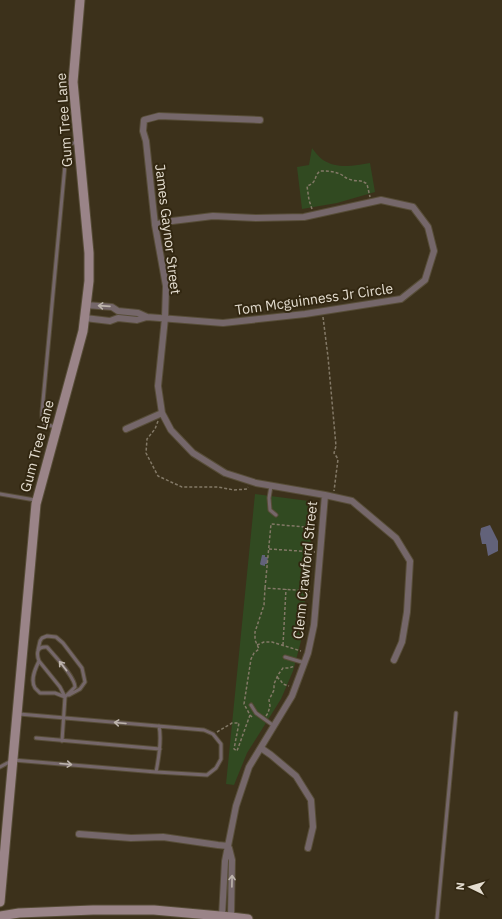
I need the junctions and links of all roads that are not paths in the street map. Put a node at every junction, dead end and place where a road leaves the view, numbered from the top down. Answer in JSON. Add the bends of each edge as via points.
{"nodes":[{"id":1,"x":80,"y":0,"type":"edge"},
{"id":2,"x":260,"y":120,"type":"dead end"},
{"id":3,"x":79,"y":142,"type":"junction"},
{"id":4,"x":155,"y":224,"type":"junction"},
{"id":5,"x":86,"y":305,"type":"junction"},
{"id":6,"x":118,"y":311,"type":"junction"},
{"id":7,"x":147,"y":317,"type":"junction"},
{"id":8,"x":85,"y":318,"type":"junction"},
{"id":9,"x":118,"y":318,"type":"junction"},
{"id":10,"x":165,"y":318,"type":"junction"},
{"id":11,"x":162,"y":413,"type":"junction"},
{"id":12,"x":57,"y":427,"type":"junction"},
{"id":13,"x":126,"y":429,"type":"dead end"},
{"id":14,"x":271,"y":486,"type":"junction"},
{"id":15,"x":0,"y":494,"type":"edge"},
{"id":16,"x":325,"y":495,"type":"junction"},
{"id":17,"x":37,"y":500,"type":"junction"},
{"id":18,"x":276,"y":515,"type":"dead end"},
{"id":19,"x":38,"y":650,"type":"junction"},
{"id":20,"x":285,"y":657,"type":"dead end"},
{"id":21,"x":394,"y":660,"type":"dead end"},
{"id":22,"x":39,"y":661,"type":"junction"},
{"id":23,"x":305,"y":663,"type":"junction"},
{"id":24,"x":65,"y":697,"type":"junction"},
{"id":25,"x":251,"y":706,"type":"dead end"},
{"id":26,"x":456,"y":713,"type":"dead end"},
{"id":27,"x":17,"y":714,"type":"junction"},
{"id":28,"x":63,"y":718,"type":"junction"},
{"id":29,"x":159,"y":726,"type":"junction"},
{"id":30,"x":274,"y":726,"type":"junction"},
{"id":31,"x":36,"y":738,"type":"dead end"},
{"id":32,"x":62,"y":741,"type":"junction"},
{"id":33,"x":261,"y":748,"type":"junction"},
{"id":34,"x":160,"y":749,"type":"junction"},
{"id":35,"x":13,"y":760,"type":"junction"},
{"id":36,"x":0,"y":767,"type":"edge"},
{"id":37,"x":156,"y":772,"type":"junction"},
{"id":38,"x":79,"y":834,"type":"dead end"},
{"id":39,"x":228,"y":846,"type":"junction"},
{"id":40,"x":308,"y":848,"type":"dead end"},
{"id":41,"x":0,"y":902,"type":"edge"},
{"id":42,"x":56,"y":915,"type":"edge"},
{"id":43,"x":0,"y":916,"type":"edge"},
{"id":44,"x":227,"y":916,"type":"junction"},
{"id":45,"x":248,"y":919,"type":"edge"},
{"id":46,"x":437,"y":919,"type":"edge"}],
"edges":[{"from":1,"to":3,"type":"street","name":"Gum Tree Lane","via":[[73,82]]},
{"from":2,"to":4,"type":"street","name":"James Gaynor Street","via":[[159,116],[144,120],[143,131]]},
{"from":3,"to":5,"type":"street","name":"Gum Tree Lane","via":[[89,253]]},
{"from":3,"to":12,"type":"lane","via":[[70,143],[66,154],[42,412],[45,424]]},
{"from":4,"to":10,"type":"street","name":"James Gaynor Street","via":[[166,286]]},
{"from":4,"to":10,"type":"street","name":"Tom Mcguinness Jr Circle","via":[[213,216],[304,217],[381,200],[413,207],[428,227],[434,251],[425,280],[401,299],[223,324]]},
{"from":6,"to":5,"type":"street","name":"Tom Mcguinness Jr Circle","one_way":true,"via":[[112,307]]},
{"from":5,"to":8,"type":"street","name":"Gum Tree Lane"},
{"from":6,"to":7,"type":"street","name":"Tom Mcguinness Jr Circle","via":[[138,313]]},
{"from":6,"to":9,"type":"lane"},
{"from":7,"to":9,"type":"street","name":"Tom Mcguinness Jr Circle","via":[[137,320]]},
{"from":7,"to":10,"type":"street","name":"Tom Mcguinness Jr Circle"},
{"from":8,"to":9,"type":"street","name":"Tom Mcguinness Jr Circle","via":[[110,321]]},
{"from":8,"to":12,"type":"street","name":"Gum Tree Lane"},
{"from":10,"to":11,"type":"street","name":"James Gaynor Street","via":[[158,386]]},
{"from":11,"to":13,"type":"street"},
{"from":11,"to":14,"type":"street","name":"James Gaynor Street","via":[[172,430],[193,453],[225,473]]},
{"from":12,"to":17,"type":"street","name":"Gum Tree Lane"},
{"from":14,"to":16,"type":"street","name":"James Gaynor Street"},
{"from":14,"to":18,"type":"lane","via":[[270,510]]},
{"from":15,"to":17,"type":"lane"},
{"from":16,"to":21,"type":"street","name":"James Gaynor Street","via":[[352,501],[396,538],[410,561],[407,612],[402,642]]},
{"from":16,"to":23,"type":"street","name":"Clenn Crawford Street","via":[[314,625]]},
{"from":17,"to":27,"type":"street","name":"Gum Tree Lane"},
{"from":19,"to":22,"type":"lane"},
{"from":24,"to":19,"type":"lane","one_way":true,"via":[[75,687],[75,682],[47,647],[43,646]]},
{"from":19,"to":24,"type":"lane","via":[[42,638],[56,637],[82,668],[85,682],[80,689]]},
{"from":20,"to":23,"type":"lane"},
{"from":22,"to":24,"type":"lane"},
{"from":22,"to":24,"type":"lane","via":[[33,681],[35,688],[40,694],[55,693]]},
{"from":23,"to":30,"type":"street","name":"Clenn Crawford Street","via":[[292,696]]},
{"from":24,"to":28,"type":"lane"},
{"from":25,"to":30,"type":"lane","via":[[256,713]]},
{"from":26,"to":46,"type":"lane"},
{"from":27,"to":28,"type":"lane"},
{"from":27,"to":35,"type":"street","name":"Gum Tree Lane"},
{"from":29,"to":28,"type":"lane","one_way":true},
{"from":28,"to":32,"type":"lane"},
{"from":29,"to":34,"type":"lane"},
{"from":29,"to":37,"type":"lane","via":[[204,730],[213,734],[221,744],[221,759],[216,768],[207,775]]},
{"from":30,"to":33,"type":"street","name":"Clenn Crawford Street"},
{"from":31,"to":32,"type":"lane"},
{"from":32,"to":34,"type":"lane"},
{"from":33,"to":39,"type":"street","name":"Clenn Crawford Street","via":[[249,767],[236,806]]},
{"from":33,"to":40,"type":"street","via":[[296,776],[311,800],[313,827]]},
{"from":34,"to":37,"type":"lane"},
{"from":35,"to":36,"type":"lane"},
{"from":35,"to":37,"type":"lane","one_way":true},
{"from":35,"to":41,"type":"street","name":"Gum Tree Lane"},
{"from":38,"to":39,"type":"street","via":[[131,838],[163,837]]},
{"from":39,"to":44,"type":"street","name":"Clenn Crawford Street","via":[[225,861]]},
{"from":44,"to":39,"type":"street","name":"Clenn Crawford Street","one_way":true,"via":[[232,860]]},
{"from":42,"to":43,"type":"street","via":[[19,913]]},
{"from":42,"to":44,"type":"street","via":[[93,910],[154,910]]},
{"from":44,"to":45,"type":"street"}]}
